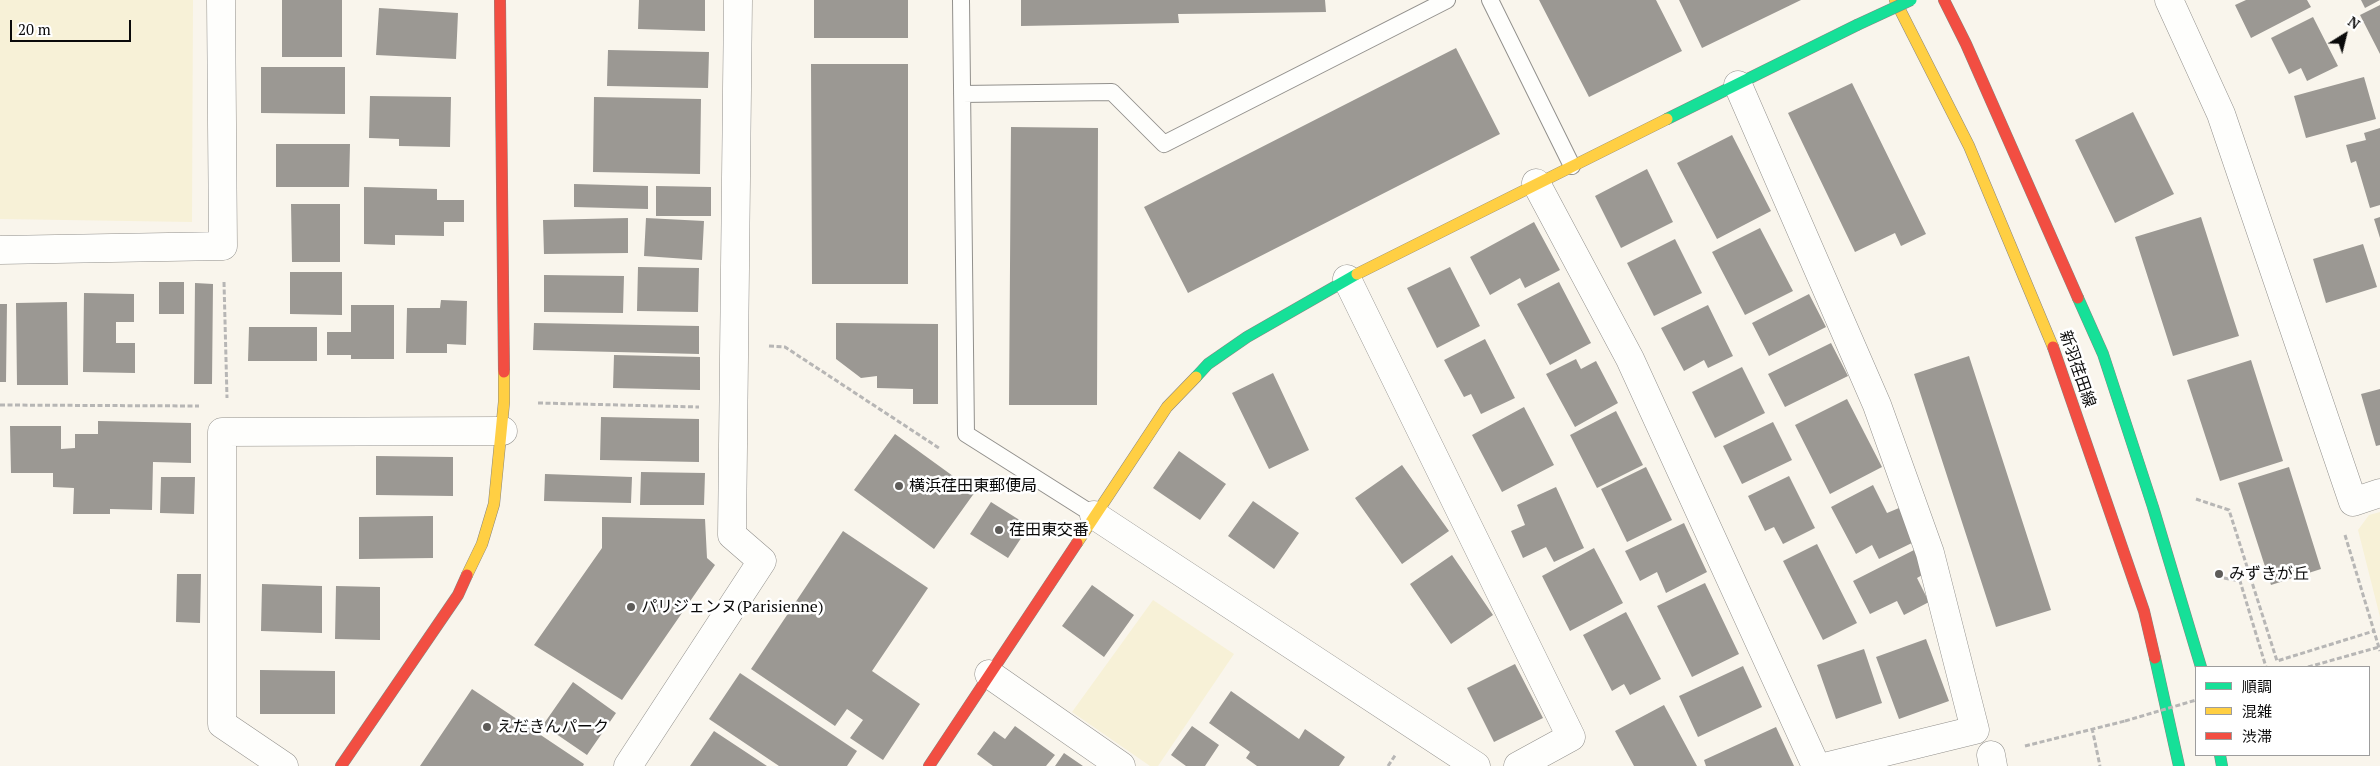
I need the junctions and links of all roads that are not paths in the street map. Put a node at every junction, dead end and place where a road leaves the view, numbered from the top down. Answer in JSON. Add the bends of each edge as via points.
{"nodes":[{"id":1,"x":221,"y":0,"type":"edge"},
{"id":2,"x":500,"y":0,"type":"edge"},
{"id":3,"x":738,"y":0,"type":"edge"},
{"id":4,"x":961,"y":0,"type":"edge"},
{"id":5,"x":1447,"y":0,"type":"edge"},
{"id":6,"x":1490,"y":0,"type":"edge"},
{"id":7,"x":1896,"y":0,"type":"edge"},
{"id":8,"x":1911,"y":0,"type":"edge"},
{"id":9,"x":1944,"y":0,"type":"edge"},
{"id":10,"x":2169,"y":0,"type":"edge"},
{"id":11,"x":1738,"y":85,"type":"junction"},
{"id":12,"x":962,"y":94,"type":"junction"},
{"id":13,"x":1572,"y":166,"type":"junction"},
{"id":14,"x":1536,"y":184,"type":"junction"},
{"id":15,"x":0,"y":250,"type":"edge"},
{"id":16,"x":1347,"y":279,"type":"junction"},
{"id":17,"x":503,"y":431,"type":"junction"},
{"id":18,"x":2380,"y":493,"type":"edge"},
{"id":19,"x":1094,"y":515,"type":"junction"},
{"id":20,"x":2201,"y":666,"type":"edge"},
{"id":21,"x":989,"y":674,"type":"junction"},
{"id":22,"x":284,"y":766,"type":"edge"},
{"id":23,"x":341,"y":766,"type":"edge"},
{"id":24,"x":628,"y":766,"type":"edge"},
{"id":25,"x":929,"y":766,"type":"edge"},
{"id":26,"x":1121,"y":766,"type":"edge"},
{"id":27,"x":1476,"y":766,"type":"edge"},
{"id":28,"x":1518,"y":766,"type":"edge"},
{"id":29,"x":1816,"y":766,"type":"edge"},
{"id":30,"x":1828,"y":766,"type":"edge"},
{"id":31,"x":2179,"y":766,"type":"edge"}],
"edges":[{"from":1,"to":15,"type":"street","via":[[223,246]]},
{"from":2,"to":17,"type":"street"},
{"from":3,"to":24,"type":"street","via":[[732,535],[762,561]]},
{"from":4,"to":12,"type":"lane"},
{"from":5,"to":12,"type":"lane","via":[[1164,144],[1112,92]]},
{"from":6,"to":13,"type":"lane"},
{"from":7,"to":31,"type":"street","name":"新羽荏田線","via":[[1969,146],[2046,326],[2144,612]]},
{"from":8,"to":11,"type":"street","bridge":true},
{"from":9,"to":20,"type":"street","name":"新羽荏田線","via":[[2103,354]]},
{"from":10,"to":18,"type":"street","via":[[2221,114],[2353,502]]},
{"from":11,"to":13,"type":"street"},
{"from":11,"to":30,"type":"street","via":[[1877,405],[1930,553],[1975,730]]},
{"from":12,"to":19,"type":"lane","via":[[966,434]]},
{"from":13,"to":14,"type":"street"},
{"from":14,"to":16,"type":"street"},
{"from":14,"to":29,"type":"street","via":[[1630,359]]},
{"from":16,"to":19,"type":"street","via":[[1247,337],[1208,364],[1168,406]]},
{"from":16,"to":28,"type":"street","via":[[1571,737]]},
{"from":17,"to":22,"type":"street","via":[[222,432],[222,724]]},
{"from":17,"to":23,"type":"street","via":[[494,504],[482,544],[458,595]]},
{"from":19,"to":21,"type":"street"},
{"from":19,"to":27,"type":"street"},
{"from":21,"to":25,"type":"street"},
{"from":21,"to":26,"type":"street"}]}
